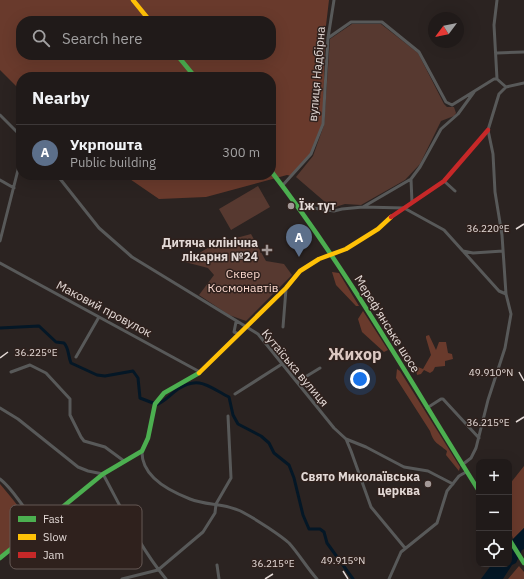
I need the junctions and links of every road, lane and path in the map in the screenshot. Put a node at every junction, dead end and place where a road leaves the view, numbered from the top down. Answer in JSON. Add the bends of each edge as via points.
{"nodes":[{"id":1,"x":133,"y":0,"type":"edge"},
{"id":2,"x":334,"y":0,"type":"edge"},
{"id":3,"x":498,"y":0,"type":"edge"},
{"id":4,"x":146,"y":16,"type":"edge"},
{"id":5,"x":328,"y":38,"type":"junction"},
{"id":6,"x":524,"y":52,"type":"edge"},
{"id":7,"x":497,"y":54,"type":"junction"},
{"id":8,"x":181,"y":60,"type":"edge"},
{"id":9,"x":191,"y":72,"type":"edge"},
{"id":10,"x":498,"y":79,"type":"junction"},
{"id":11,"x":524,"y":83,"type":"edge"},
{"id":12,"x":506,"y":87,"type":"junction"},
{"id":13,"x":475,"y":90,"type":"junction"},
{"id":14,"x":0,"y":115,"type":"edge"},
{"id":15,"x":488,"y":130,"type":"junction"},
{"id":16,"x":16,"y":131,"type":"edge"},
{"id":17,"x":276,"y":178,"type":"edge"},
{"id":18,"x":16,"y":179,"type":"edge"},
{"id":19,"x":411,"y":179,"type":"junction"},
{"id":20,"x":0,"y":180,"type":"edge"},
{"id":21,"x":61,"y":180,"type":"edge"},
{"id":22,"x":444,"y":182,"type":"junction"},
{"id":23,"x":282,"y":186,"type":"junction"},
{"id":24,"x":14,"y":188,"type":"junction"},
{"id":25,"x":455,"y":191,"type":"dead end"},
{"id":26,"x":412,"y":203,"type":"junction"},
{"id":27,"x":298,"y":206,"type":"junction"},
{"id":28,"x":363,"y":207,"type":"junction"},
{"id":29,"x":404,"y":208,"type":"junction"},
{"id":30,"x":1,"y":231,"type":"edge"},
{"id":31,"x":0,"y":241,"type":"edge"},
{"id":32,"x":463,"y":251,"type":"junction"},
{"id":33,"x":503,"y":252,"type":"junction"},
{"id":34,"x":332,"y":254,"type":"junction"},
{"id":35,"x":0,"y":263,"type":"edge"},
{"id":36,"x":286,"y":288,"type":"junction"},
{"id":37,"x":506,"y":294,"type":"junction"},
{"id":38,"x":99,"y":317,"type":"junction"},
{"id":39,"x":235,"y":321,"type":"junction"},
{"id":40,"x":246,"y":327,"type":"junction"},
{"id":41,"x":283,"y":327,"type":"dead end"},
{"id":42,"x":239,"y":334,"type":"junction"},
{"id":43,"x":76,"y":357,"type":"dead end"},
{"id":44,"x":282,"y":364,"type":"junction"},
{"id":45,"x":320,"y":368,"type":"dead end"},
{"id":46,"x":11,"y":372,"type":"dead end"},
{"id":47,"x":200,"y":372,"type":"junction"},
{"id":48,"x":297,"y":382,"type":"junction"},
{"id":49,"x":235,"y":394,"type":"dead end"},
{"id":50,"x":0,"y":408,"type":"edge"},
{"id":51,"x":427,"y":408,"type":"junction"},
{"id":52,"x":228,"y":416,"type":"dead end"},
{"id":53,"x":479,"y":438,"type":"junction"},
{"id":54,"x":346,"y":439,"type":"junction"},
{"id":55,"x":142,"y":451,"type":"junction"},
{"id":56,"x":124,"y":461,"type":"junction"},
{"id":57,"x":462,"y":465,"type":"junction"},
{"id":58,"x":466,"y":472,"type":"junction"},
{"id":59,"x":103,"y":474,"type":"junction"},
{"id":60,"x":0,"y":479,"type":"edge"},
{"id":61,"x":453,"y":484,"type":"junction"},
{"id":62,"x":476,"y":487,"type":"edge"},
{"id":63,"x":216,"y":504,"type":"junction"},
{"id":64,"x":23,"y":505,"type":"edge"},
{"id":65,"x":64,"y":505,"type":"edge"},
{"id":66,"x":120,"y":505,"type":"edge"},
{"id":67,"x":142,"y":544,"type":"edge"},
{"id":68,"x":512,"y":544,"type":"edge"},
{"id":69,"x":405,"y":548,"type":"junction"},
{"id":70,"x":10,"y":549,"type":"edge"},
{"id":71,"x":0,"y":558,"type":"edge"},
{"id":72,"x":524,"y":563,"type":"edge"},
{"id":73,"x":217,"y":565,"type":"dead end"},
{"id":74,"x":158,"y":570,"type":"junction"},
{"id":75,"x":122,"y":579,"type":"edge"},
{"id":76,"x":166,"y":579,"type":"edge"},
{"id":77,"x":219,"y":579,"type":"edge"},
{"id":78,"x":317,"y":579,"type":"edge"},
{"id":79,"x":389,"y":579,"type":"edge"}],
"edges":[{"from":1,"to":4,"type":"main road"},
{"from":2,"to":5,"type":"street","name":"вулиця Надбірна"},
{"from":3,"to":7,"type":"street","via":[[494,25]]},
{"from":5,"to":13,"type":"street","via":[[351,22],[382,22],[419,52],[450,105]]},
{"from":5,"to":23,"type":"street","name":"вулиця Надбірна","via":[[322,124],[311,154]]},
{"from":6,"to":7,"type":"street"},
{"from":7,"to":10,"type":"street"},
{"from":8,"to":9,"type":"main road"},
{"from":10,"to":12,"type":"street"},
{"from":10,"to":13,"type":"street"},
{"from":11,"to":12,"type":"street"},
{"from":12,"to":15,"type":"street","via":[[499,94]]},
{"from":13,"to":19,"type":"street","via":[[458,114],[441,129]]},
{"from":14,"to":16,"type":"street"},
{"from":15,"to":22,"type":"main road"},
{"from":15,"to":33,"type":"street","via":[[493,154]]},
{"from":17,"to":23,"type":"main road","name":"Мереф'янське шосе"},
{"from":18,"to":24,"type":"street"},
{"from":19,"to":26,"type":"street"},
{"from":19,"to":28,"type":"street"},
{"from":20,"to":24,"type":"street"},
{"from":21,"to":39,"type":"street","name":"Кутаїська вулиця","via":[[99,228],[132,257]]},
{"from":22,"to":25,"type":"street"},
{"from":22,"to":26,"type":"main road"},
{"from":23,"to":27,"type":"main road","name":"Мереф'янське шосе"},
{"from":24,"to":30,"type":"street"},
{"from":26,"to":29,"type":"main road"},
{"from":27,"to":28,"type":"street","via":[[334,211]]},
{"from":27,"to":34,"type":"main road","name":"Мереф'янське шосе"},
{"from":28,"to":29,"type":"street"},
{"from":29,"to":32,"type":"street","via":[[444,230]]},
{"from":29,"to":34,"type":"main road","via":[[378,229],[346,249]]},
{"from":30,"to":31,"type":"street"},
{"from":32,"to":33,"type":"street"},
{"from":32,"to":37,"type":"street","via":[[499,291]]},
{"from":33,"to":37,"type":"street"},
{"from":34,"to":36,"type":"main road","via":[[319,259],[300,272]]},
{"from":34,"to":51,"type":"main road","name":"Мереф'янське шосе"},
{"from":35,"to":38,"type":"street","name":"Маковий провулок"},
{"from":36,"to":40,"type":"main road"},
{"from":36,"to":41,"type":"street"},
{"from":37,"to":53,"type":"street","via":[[511,314],[505,348]]},
{"from":38,"to":43,"type":"street"},
{"from":38,"to":47,"type":"street","name":"Маковий провулок"},
{"from":39,"to":40,"type":"street","name":"Кутаїська вулиця"},
{"from":39,"to":42,"type":"street","via":[[237,323],[234,332]]},
{"from":40,"to":42,"type":"main road"},
{"from":40,"to":44,"type":"street","name":"Кутаїська вулиця","via":[[258,334]]},
{"from":42,"to":47,"type":"main road"},
{"from":44,"to":48,"type":"street","name":"Кутаїська вулиця"},
{"from":44,"to":49,"type":"street"},
{"from":45,"to":48,"type":"street"},
{"from":46,"to":56,"type":"street","via":[[30,365],[46,373],[70,399],[70,415],[84,441],[105,447]]},
{"from":47,"to":55,"type":"main road","via":[[164,393],[155,404],[148,438]]},
{"from":48,"to":54,"type":"street","name":"Кутаїська вулиця"},
{"from":50,"to":59,"type":"street","via":[[18,419],[78,467]]},
{"from":51,"to":53,"type":"street","via":[[443,400]]},
{"from":51,"to":57,"type":"main road","name":"Мереф'янське шосе"},
{"from":52,"to":63,"type":"street","via":[[230,478]]},
{"from":53,"to":57,"type":"street","via":[[471,458]]},
{"from":54,"to":61,"type":"street","via":[[404,467],[428,471]]},
{"from":54,"to":69,"type":"street","name":"Кутаїська вулиця","via":[[371,507]]},
{"from":55,"to":56,"type":"main road"},
{"from":55,"to":63,"type":"street","via":[[144,467],[151,476],[190,499]]},
{"from":56,"to":59,"type":"main road"},
{"from":57,"to":58,"type":"main road","name":"Мереф'янське шосе"},
{"from":58,"to":61,"type":"street"},
{"from":58,"to":62,"type":"main road","name":"Мереф'янське шосе"},
{"from":59,"to":65,"type":"main road"},
{"from":59,"to":66,"type":"street"},
{"from":60,"to":64,"type":"street","via":[[8,485]]},
{"from":61,"to":69,"type":"street","via":[[444,498],[436,523]]},
{"from":63,"to":74,"type":"street","via":[[215,512],[204,532]]},
{"from":63,"to":78,"type":"street","via":[[238,509],[282,538],[290,544]]},
{"from":67,"to":74,"type":"street"},
{"from":68,"to":72,"type":"main road"},
{"from":69,"to":79,"type":"street","via":[[398,557]]},
{"from":70,"to":71,"type":"main road"},
{"from":73,"to":77,"type":"street"},
{"from":74,"to":75,"type":"street"},
{"from":74,"to":76,"type":"street"}]}
